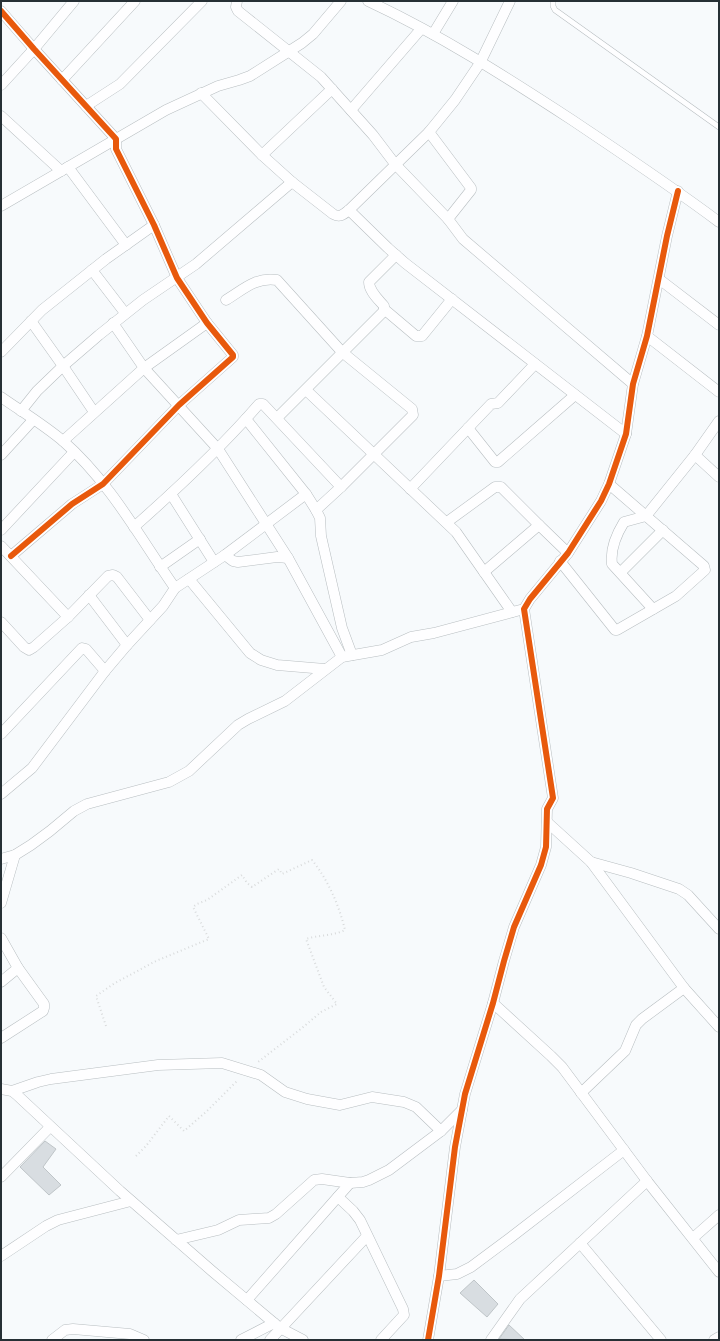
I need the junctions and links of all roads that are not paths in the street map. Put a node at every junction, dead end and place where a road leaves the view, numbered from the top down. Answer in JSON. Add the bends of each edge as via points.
{"nodes":[{"id":1,"x":74,"y":1,"type":"edge"},
{"id":2,"x":135,"y":1,"type":"edge"},
{"id":3,"x":202,"y":1,"type":"edge"},
{"id":4,"x":237,"y":1,"type":"edge"},
{"id":5,"x":341,"y":1,"type":"edge"},
{"id":6,"x":368,"y":1,"type":"edge"},
{"id":7,"x":453,"y":1,"type":"edge"},
{"id":8,"x":510,"y":1,"type":"edge"},
{"id":9,"x":553,"y":1,"type":"edge"},
{"id":10,"x":1,"y":11,"type":"edge"},
{"id":11,"x":421,"y":29,"type":"junction"},
{"id":12,"x":433,"y":34,"type":"junction"},
{"id":13,"x":34,"y":49,"type":"junction"},
{"id":14,"x":288,"y":51,"type":"junction"},
{"id":15,"x":480,"y":62,"type":"junction"},
{"id":16,"x":2,"y":80,"type":"edge"},
{"id":17,"x":62,"y":80,"type":"junction"},
{"id":18,"x":332,"y":89,"type":"junction"},
{"id":19,"x":201,"y":93,"type":"junction"},
{"id":20,"x":86,"y":106,"type":"junction"},
{"id":21,"x":351,"y":110,"type":"junction"},
{"id":22,"x":1,"y":116,"type":"edge"},
{"id":23,"x":719,"y":127,"type":"edge"},
{"id":24,"x":429,"y":132,"type":"junction"},
{"id":25,"x":116,"y":139,"type":"junction"},
{"id":26,"x":262,"y":155,"type":"junction"},
{"id":27,"x":395,"y":164,"type":"junction"},
{"id":28,"x":65,"y":169,"type":"junction"},
{"id":29,"x":292,"y":182,"type":"junction"},
{"id":30,"x":678,"y":191,"type":"junction"},
{"id":31,"x":1,"y":206,"type":"edge"},
{"id":32,"x":349,"y":210,"type":"junction"},
{"id":33,"x":448,"y":219,"type":"junction"},
{"id":34,"x":719,"y":222,"type":"edge"},
{"id":35,"x":154,"y":225,"type":"junction"},
{"id":36,"x":126,"y":245,"type":"junction"},
{"id":37,"x":396,"y":255,"type":"junction"},
{"id":38,"x":92,"y":270,"type":"junction"},
{"id":39,"x":177,"y":278,"type":"junction"},
{"id":40,"x":658,"y":280,"type":"junction"},
{"id":41,"x":452,"y":299,"type":"junction"},
{"id":42,"x":226,"y":300,"type":"dead end"},
{"id":43,"x":384,"y":309,"type":"junction"},
{"id":44,"x":125,"y":313,"type":"junction"},
{"id":45,"x":31,"y":321,"type":"junction"},
{"id":46,"x":114,"y":323,"type":"junction"},
{"id":47,"x":207,"y":323,"type":"junction"},
{"id":48,"x":719,"y":325,"type":"edge"},
{"id":49,"x":647,"y":336,"type":"junction"},
{"id":50,"x":1,"y":352,"type":"edge"},
{"id":51,"x":342,"y":352,"type":"junction"},
{"id":52,"x":536,"y":364,"type":"junction"},
{"id":53,"x":63,"y":366,"type":"junction"},
{"id":54,"x":144,"y":368,"type":"junction"},
{"id":55,"x":633,"y":384,"type":"junction"},
{"id":56,"x":306,"y":390,"type":"junction"},
{"id":57,"x":719,"y":392,"type":"edge"},
{"id":58,"x":575,"y":395,"type":"junction"},
{"id":59,"x":1,"y":397,"type":"edge"},
{"id":60,"x":179,"y":405,"type":"junction"},
{"id":61,"x":21,"y":411,"type":"junction"},
{"id":62,"x":94,"y":412,"type":"junction"},
{"id":63,"x":277,"y":418,"type":"junction"},
{"id":64,"x":246,"y":419,"type":"junction"},
{"id":65,"x":33,"y":420,"type":"junction"},
{"id":66,"x":719,"y":421,"type":"edge"},
{"id":67,"x":468,"y":428,"type":"junction"},
{"id":68,"x":626,"y":434,"type":"junction"},
{"id":69,"x":63,"y":441,"type":"junction"},
{"id":70,"x":218,"y":449,"type":"junction"},
{"id":71,"x":74,"y":452,"type":"junction"},
{"id":72,"x":374,"y":454,"type":"junction"},
{"id":73,"x":1,"y":455,"type":"edge"},
{"id":74,"x":695,"y":455,"type":"junction"},
{"id":75,"x":719,"y":477,"type":"edge"},
{"id":76,"x":103,"y":484,"type":"junction"},
{"id":77,"x":609,"y":484,"type":"junction"},
{"id":78,"x":341,"y":487,"type":"junction"},
{"id":79,"x":410,"y":489,"type":"junction"},
{"id":80,"x":171,"y":494,"type":"junction"},
{"id":81,"x":306,"y":494,"type":"junction"},
{"id":82,"x":316,"y":510,"type":"junction"},
{"id":83,"x":646,"y":516,"type":"junction"},
{"id":84,"x":447,"y":522,"type":"junction"},
{"id":85,"x":267,"y":525,"type":"junction"},
{"id":86,"x":538,"y":525,"type":"junction"},
{"id":87,"x":134,"y":527,"type":"junction"},
{"id":88,"x":1,"y":530,"type":"edge"},
{"id":89,"x":663,"y":530,"type":"junction"},
{"id":90,"x":200,"y":538,"type":"junction"},
{"id":91,"x":1,"y":546,"type":"edge"},
{"id":92,"x":568,"y":553,"type":"junction"},
{"id":93,"x":225,"y":555,"type":"junction"},
{"id":94,"x":11,"y":556,"type":"junction"},
{"id":95,"x":288,"y":558,"type":"junction"},
{"id":96,"x":214,"y":562,"type":"junction"},
{"id":97,"x":560,"y":562,"type":"junction"},
{"id":98,"x":160,"y":567,"type":"junction"},
{"id":99,"x":484,"y":572,"type":"junction"},
{"id":100,"x":621,"y":572,"type":"junction"},
{"id":101,"x":189,"y":579,"type":"junction"},
{"id":102,"x":175,"y":588,"type":"junction"},
{"id":103,"x":89,"y":595,"type":"junction"},
{"id":104,"x":524,"y":609,"type":"junction"},
{"id":105,"x":653,"y":609,"type":"junction"},
{"id":106,"x":512,"y":612,"type":"junction"},
{"id":107,"x":68,"y":617,"type":"junction"},
{"id":108,"x":150,"y":620,"type":"junction"},
{"id":109,"x":1,"y":622,"type":"edge"},
{"id":110,"x":127,"y":645,"type":"junction"},
{"id":111,"x":352,"y":655,"type":"junction"},
{"id":112,"x":342,"y":657,"type":"junction"},
{"id":113,"x":325,"y":669,"type":"junction"},
{"id":114,"x":105,"y":671,"type":"junction"},
{"id":115,"x":1,"y":734,"type":"edge"},
{"id":116,"x":1,"y":794,"type":"edge"},
{"id":117,"x":547,"y":822,"type":"junction"},
{"id":118,"x":15,"y":855,"type":"junction"},
{"id":119,"x":1,"y":859,"type":"edge"},
{"id":120,"x":591,"y":862,"type":"junction"},
{"id":121,"x":1,"y":903,"type":"edge"},
{"id":122,"x":719,"y":929,"type":"edge"},
{"id":123,"x":1,"y":938,"type":"edge"},
{"id":124,"x":18,"y":968,"type":"junction"},
{"id":125,"x":1,"y":982,"type":"edge"},
{"id":126,"x":684,"y":988,"type":"junction"},
{"id":127,"x":493,"y":1003,"type":"junction"},
{"id":128,"x":719,"y":1027,"type":"edge"},
{"id":129,"x":1,"y":1038,"type":"edge"},
{"id":130,"x":1,"y":1089,"type":"edge"},
{"id":131,"x":12,"y":1091,"type":"junction"},
{"id":132,"x":581,"y":1093,"type":"junction"},
{"id":133,"x":462,"y":1110,"type":"junction"},
{"id":134,"x":50,"y":1127,"type":"junction"},
{"id":135,"x":441,"y":1131,"type":"junction"},
{"id":136,"x":624,"y":1150,"type":"junction"},
{"id":137,"x":1,"y":1177,"type":"edge"},
{"id":138,"x":647,"y":1181,"type":"junction"},
{"id":139,"x":350,"y":1183,"type":"junction"},
{"id":140,"x":338,"y":1197,"type":"junction"},
{"id":141,"x":131,"y":1201,"type":"junction"},
{"id":142,"x":719,"y":1215,"type":"edge"},
{"id":143,"x":367,"y":1236,"type":"junction"},
{"id":144,"x":693,"y":1238,"type":"junction"},
{"id":145,"x":176,"y":1240,"type":"junction"},
{"id":146,"x":580,"y":1243,"type":"junction"},
{"id":147,"x":1,"y":1256,"type":"edge"},
{"id":148,"x":719,"y":1272,"type":"edge"},
{"id":149,"x":440,"y":1276,"type":"junction"},
{"id":150,"x":247,"y":1300,"type":"junction"},
{"id":151,"x":277,"y":1326,"type":"junction"},
{"id":152,"x":127,"y":1337,"type":"edge"},
{"id":153,"x":719,"y":1337,"type":"edge"},
{"id":154,"x":52,"y":1340,"type":"edge"},
{"id":155,"x":144,"y":1340,"type":"edge"},
{"id":156,"x":241,"y":1340,"type":"edge"},
{"id":157,"x":270,"y":1340,"type":"edge"},
{"id":158,"x":303,"y":1340,"type":"edge"},
{"id":159,"x":381,"y":1340,"type":"edge"},
{"id":160,"x":428,"y":1340,"type":"edge"},
{"id":161,"x":491,"y":1340,"type":"edge"},
{"id":162,"x":661,"y":1340,"type":"edge"},
{"id":163,"x":714,"y":1340,"type":"edge"}],
"edges":[{"from":1,"to":13,"type":"street"},
{"from":2,"to":17,"type":"street"},
{"from":3,"to":20,"type":"street","via":[[120,84]]},
{"from":4,"to":14,"type":"street","via":[[238,10]]},
{"from":5,"to":14,"type":"street","via":[[313,34]]},
{"from":6,"to":11,"type":"street"},
{"from":7,"to":12,"type":"street"},
{"from":8,"to":15,"type":"street"},
{"from":9,"to":23,"type":"lane","via":[[555,10]]},
{"from":10,"to":13,"type":"street"},
{"from":11,"to":12,"type":"street"},
{"from":11,"to":21,"type":"street"},
{"from":12,"to":15,"type":"street"},
{"from":13,"to":16,"type":"street"},
{"from":13,"to":17,"type":"street"},
{"from":14,"to":18,"type":"street"},
{"from":14,"to":19,"type":"street","via":[[250,76]]},
{"from":15,"to":24,"type":"street","via":[[455,100]]},
{"from":15,"to":30,"type":"street"},
{"from":17,"to":20,"type":"street"},
{"from":18,"to":21,"type":"street"},
{"from":18,"to":26,"type":"street"},
{"from":19,"to":25,"type":"street"},
{"from":19,"to":26,"type":"street"},
{"from":20,"to":25,"type":"street"},
{"from":21,"to":27,"type":"street"},
{"from":22,"to":28,"type":"street"},
{"from":24,"to":27,"type":"street"},
{"from":24,"to":33,"type":"street","via":[[471,188]]},
{"from":25,"to":28,"type":"street"},
{"from":25,"to":35,"type":"street","via":[[116,148]]},
{"from":26,"to":29,"type":"street"},
{"from":27,"to":32,"type":"street"},
{"from":27,"to":33,"type":"street"},
{"from":28,"to":31,"type":"street"},
{"from":28,"to":36,"type":"street"},
{"from":29,"to":32,"type":"street","via":[[337,216]]},
{"from":29,"to":39,"type":"street"},
{"from":30,"to":34,"type":"street"},
{"from":30,"to":40,"type":"street"},
{"from":32,"to":37,"type":"street"},
{"from":33,"to":55,"type":"street","via":[[463,239]]},
{"from":35,"to":36,"type":"street"},
{"from":35,"to":39,"type":"street"},
{"from":36,"to":38,"type":"street"},
{"from":37,"to":41,"type":"street"},
{"from":37,"to":43,"type":"street","via":[[369,282],[370,288]]},
{"from":38,"to":44,"type":"street"},
{"from":38,"to":45,"type":"street"},
{"from":39,"to":44,"type":"street"},
{"from":39,"to":47,"type":"street"},
{"from":40,"to":48,"type":"street"},
{"from":40,"to":49,"type":"street"},
{"from":41,"to":43,"type":"street","via":[[419,337]]},
{"from":41,"to":52,"type":"street"},
{"from":42,"to":51,"type":"street","via":[[256,281],[277,280]]},
{"from":43,"to":51,"type":"street"},
{"from":44,"to":46,"type":"street"},
{"from":45,"to":50,"type":"street"},
{"from":45,"to":53,"type":"street"},
{"from":46,"to":53,"type":"street"},
{"from":46,"to":54,"type":"street"},
{"from":47,"to":54,"type":"street"},
{"from":47,"to":60,"type":"street","via":[[233,353],[233,357]]},
{"from":49,"to":55,"type":"street"},
{"from":49,"to":57,"type":"street"},
{"from":51,"to":56,"type":"street"},
{"from":51,"to":72,"type":"street","via":[[412,409],[413,415]]},
{"from":52,"to":58,"type":"street"},
{"from":52,"to":67,"type":"street","via":[[498,404],[491,404]]},
{"from":53,"to":61,"type":"street"},
{"from":53,"to":62,"type":"street"},
{"from":54,"to":60,"type":"street"},
{"from":54,"to":62,"type":"street"},
{"from":55,"to":68,"type":"street"},
{"from":56,"to":63,"type":"street"},
{"from":56,"to":72,"type":"street"},
{"from":58,"to":67,"type":"street","via":[[498,462],[495,462]]},
{"from":58,"to":68,"type":"street"},
{"from":59,"to":61,"type":"street"},
{"from":60,"to":70,"type":"street"},
{"from":60,"to":76,"type":"street"},
{"from":61,"to":65,"type":"street"},
{"from":62,"to":69,"type":"street"},
{"from":63,"to":64,"type":"street","via":[[261,403]]},
{"from":63,"to":78,"type":"street"},
{"from":64,"to":70,"type":"street"},
{"from":64,"to":81,"type":"street"},
{"from":65,"to":69,"type":"street"},
{"from":65,"to":73,"type":"street"},
{"from":66,"to":74,"type":"street"},
{"from":67,"to":79,"type":"street"},
{"from":68,"to":77,"type":"street"},
{"from":69,"to":71,"type":"street"},
{"from":70,"to":80,"type":"street"},
{"from":70,"to":85,"type":"street"},
{"from":71,"to":76,"type":"street"},
{"from":71,"to":88,"type":"street"},
{"from":72,"to":78,"type":"street"},
{"from":72,"to":79,"type":"street"},
{"from":74,"to":75,"type":"street"},
{"from":74,"to":83,"type":"street"},
{"from":76,"to":87,"type":"street"},
{"from":76,"to":94,"type":"street","via":[[72,504]]},
{"from":77,"to":83,"type":"street"},
{"from":77,"to":92,"type":"street"},
{"from":78,"to":82,"type":"street"},
{"from":79,"to":84,"type":"street"},
{"from":80,"to":87,"type":"street"},
{"from":80,"to":90,"type":"street"},
{"from":81,"to":82,"type":"street"},
{"from":81,"to":85,"type":"street"},
{"from":82,"to":111,"type":"street","via":[[320,518],[321,536],[342,628]]},
{"from":83,"to":89,"type":"street"},
{"from":83,"to":100,"type":"street","via":[[624,522],[615,538],[612,564]]},
{"from":84,"to":86,"type":"street","via":[[499,486]]},
{"from":84,"to":99,"type":"street"},
{"from":85,"to":93,"type":"street"},
{"from":85,"to":95,"type":"street"},
{"from":86,"to":92,"type":"street"},
{"from":86,"to":99,"type":"street"},
{"from":87,"to":98,"type":"street"},
{"from":89,"to":100,"type":"street"},
{"from":89,"to":105,"type":"street","via":[[704,566],[705,570],[681,592]]},
{"from":90,"to":96,"type":"street"},
{"from":90,"to":98,"type":"street"},
{"from":91,"to":94,"type":"street"},
{"from":92,"to":97,"type":"street"},
{"from":93,"to":95,"type":"street","via":[[238,562]]},
{"from":93,"to":96,"type":"street"},
{"from":94,"to":107,"type":"street"},
{"from":95,"to":112,"type":"street"},
{"from":96,"to":101,"type":"street"},
{"from":97,"to":104,"type":"street"},
{"from":97,"to":105,"type":"street","via":[[615,630]]},
{"from":98,"to":102,"type":"street"},
{"from":99,"to":106,"type":"street"},
{"from":100,"to":105,"type":"street"},
{"from":101,"to":102,"type":"street"},
{"from":101,"to":113,"type":"street","via":[[250,653],[261,660],[278,665]]},
{"from":102,"to":108,"type":"street"},
{"from":103,"to":107,"type":"street"},
{"from":103,"to":108,"type":"street","via":[[108,576],[113,575]]},
{"from":103,"to":110,"type":"street"},
{"from":104,"to":106,"type":"street"},
{"from":104,"to":117,"type":"street","via":[[553,798],[547,809]]},
{"from":106,"to":111,"type":"street","via":[[412,637],[382,650]]},
{"from":107,"to":109,"type":"street","via":[[29,650]]},
{"from":108,"to":110,"type":"street"},
{"from":110,"to":114,"type":"street"},
{"from":111,"to":112,"type":"street"},
{"from":112,"to":113,"type":"street"},
{"from":113,"to":118,"type":"street","via":[[285,700],[238,726],[180,777],[87,804]]},
{"from":114,"to":115,"type":"street","via":[[86,649],[82,648]]},
{"from":114,"to":116,"type":"street","via":[[32,768]]},
{"from":117,"to":120,"type":"street"},
{"from":117,"to":127,"type":"street","via":[[546,846],[541,865],[514,927]]},
{"from":118,"to":119,"type":"street"},
{"from":118,"to":121,"type":"street"},
{"from":120,"to":122,"type":"street","via":[[679,890],[688,895]]},
{"from":120,"to":126,"type":"street"},
{"from":123,"to":124,"type":"street"},
{"from":124,"to":125,"type":"street"},
{"from":124,"to":129,"type":"street","via":[[44,1004],[44,1008]]},
{"from":126,"to":128,"type":"street"},
{"from":126,"to":132,"type":"street","via":[[636,1025],[625,1051]]},
{"from":127,"to":132,"type":"street","via":[[562,1067]]},
{"from":127,"to":133,"type":"street"},
{"from":130,"to":131,"type":"street"},
{"from":131,"to":134,"type":"street"},
{"from":131,"to":135,"type":"street","via":[[51,1079],[158,1065],[222,1063],[261,1075],[285,1092],[307,1099],[340,1105],[372,1098],[404,1102],[416,1107]]},
{"from":132,"to":136,"type":"street"},
{"from":133,"to":135,"type":"street"},
{"from":133,"to":149,"type":"street","via":[[454,1147]]},
{"from":134,"to":137,"type":"street"},
{"from":134,"to":141,"type":"street"},
{"from":135,"to":139,"type":"street","via":[[389,1170],[369,1180]]},
{"from":136,"to":138,"type":"street"},
{"from":136,"to":149,"type":"street","via":[[471,1267],[457,1274]]},
{"from":138,"to":144,"type":"street"},
{"from":138,"to":146,"type":"street"},
{"from":139,"to":140,"type":"street"},
{"from":139,"to":145,"type":"street","via":[[332,1179],[314,1180],[276,1214],[268,1218],[239,1220],[218,1230]]},
{"from":140,"to":143,"type":"street","via":[[360,1220]]},
{"from":140,"to":150,"type":"street"},
{"from":141,"to":145,"type":"street"},
{"from":141,"to":147,"type":"street","via":[[58,1220]]},
{"from":142,"to":144,"type":"street"},
{"from":143,"to":151,"type":"street"},
{"from":143,"to":159,"type":"street","via":[[388,1275],[404,1315]]},
{"from":144,"to":148,"type":"street"},
{"from":145,"to":150,"type":"street"},
{"from":146,"to":161,"type":"street","via":[[520,1299]]},
{"from":146,"to":162,"type":"street"},
{"from":149,"to":160,"type":"street"},
{"from":150,"to":151,"type":"street"},
{"from":151,"to":156,"type":"street"},
{"from":151,"to":157,"type":"street"},
{"from":151,"to":158,"type":"street"},
{"from":152,"to":154,"type":"street","via":[[68,1329]]},
{"from":152,"to":155,"type":"street"},
{"from":153,"to":163,"type":"street"}]}
